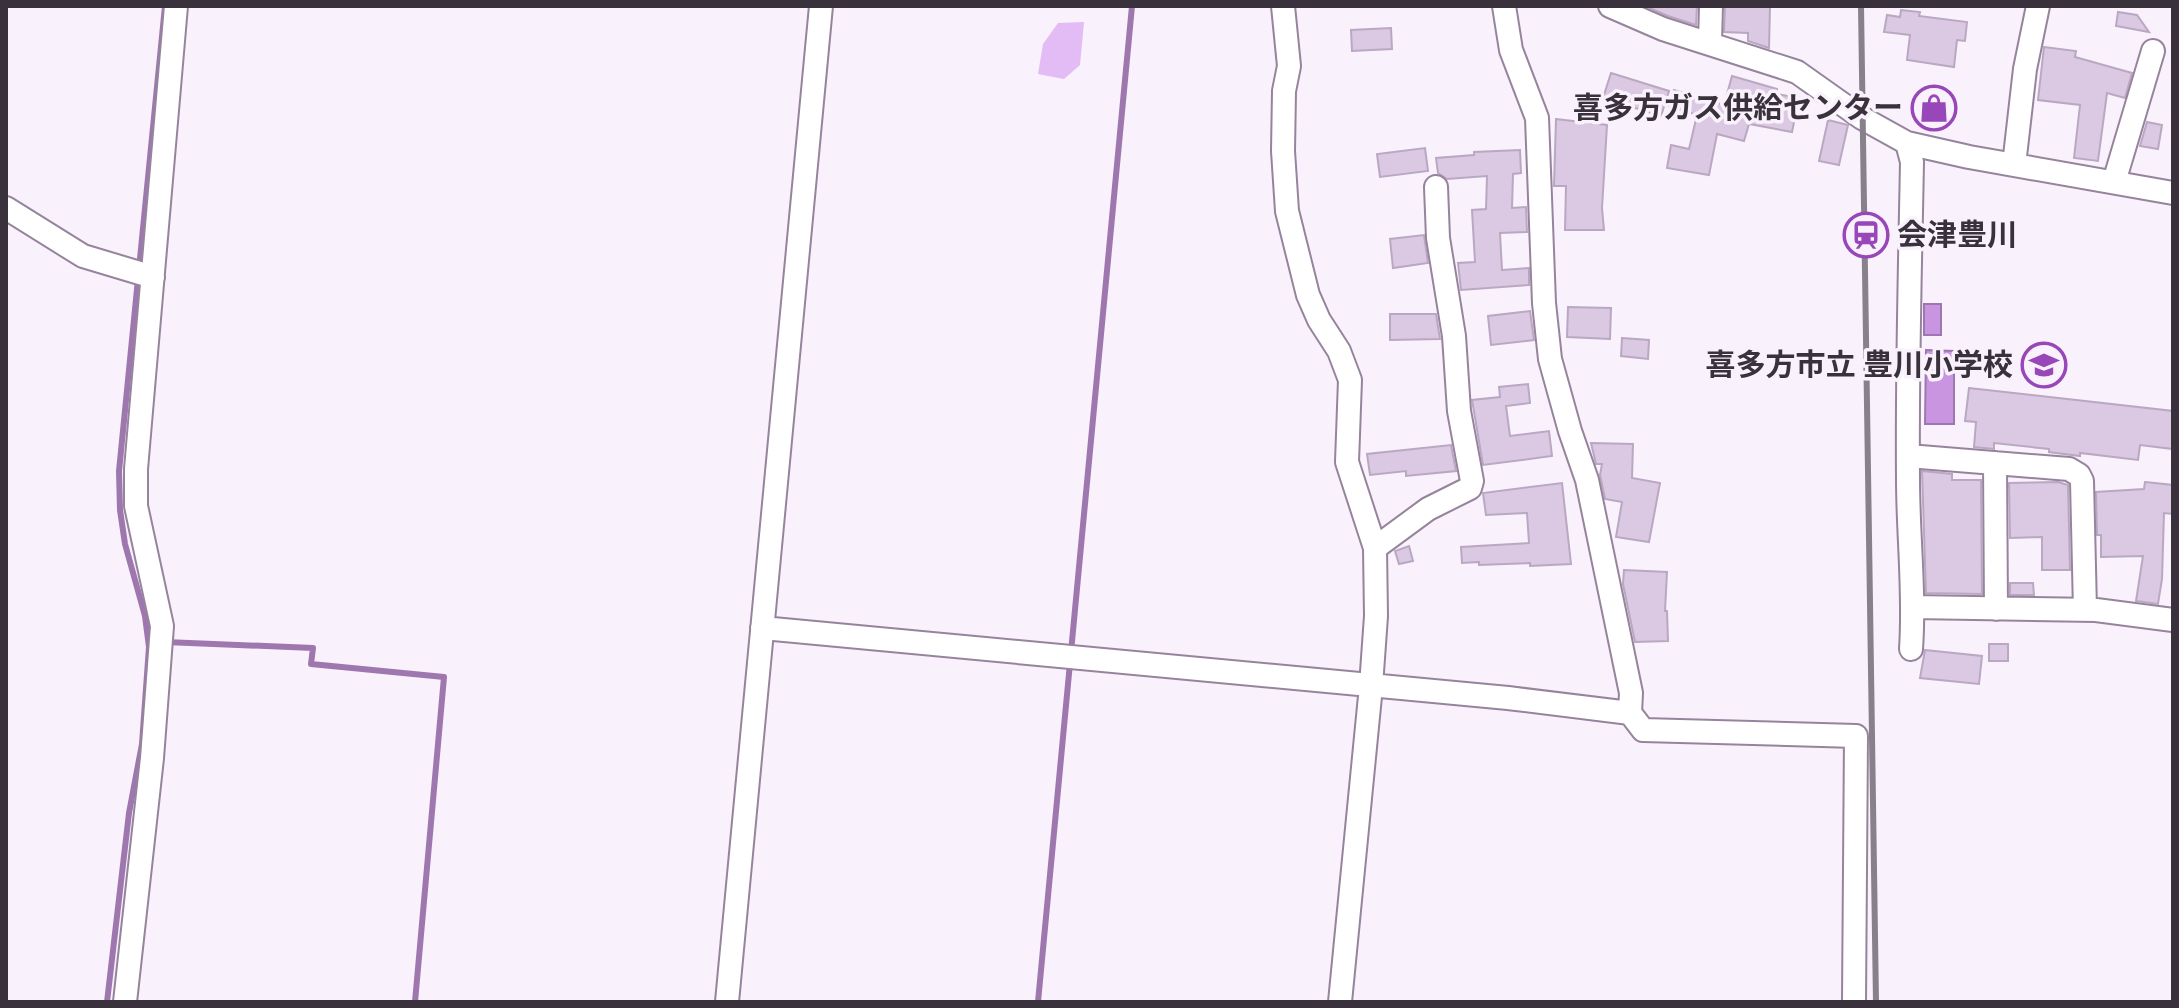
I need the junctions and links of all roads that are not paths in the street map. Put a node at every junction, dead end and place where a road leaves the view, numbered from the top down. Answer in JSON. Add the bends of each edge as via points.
{"nodes":[{"id":1,"x":176,"y":6,"type":"edge"},
{"id":2,"x":821,"y":6,"type":"edge"},
{"id":3,"x":1283,"y":6,"type":"edge"},
{"id":4,"x":1504,"y":6,"type":"edge"},
{"id":5,"x":1610,"y":6,"type":"edge"},
{"id":6,"x":1711,"y":6,"type":"edge"},
{"id":7,"x":2038,"y":6,"type":"edge"},
{"id":8,"x":1710,"y":42,"type":"junction"},
{"id":9,"x":2153,"y":51,"type":"dead end"},
{"id":10,"x":1907,"y":143,"type":"junction"},
{"id":11,"x":2014,"y":165,"type":"junction"},
{"id":12,"x":2114,"y":182,"type":"junction"},
{"id":13,"x":1436,"y":187,"type":"dead end"},
{"id":14,"x":2173,"y":193,"type":"edge"},
{"id":15,"x":6,"y":208,"type":"edge"},
{"id":16,"x":153,"y":277,"type":"junction"},
{"id":17,"x":1908,"y":456,"type":"junction"},
{"id":18,"x":1995,"y":463,"type":"junction"},
{"id":19,"x":1375,"y":548,"type":"junction"},
{"id":20,"x":1914,"y":607,"type":"junction"},
{"id":21,"x":1996,"y":609,"type":"junction"},
{"id":22,"x":2085,"y":610,"type":"junction"},
{"id":23,"x":2173,"y":620,"type":"edge"},
{"id":24,"x":762,"y":628,"type":"junction"},
{"id":25,"x":1911,"y":649,"type":"dead end"},
{"id":26,"x":1371,"y":686,"type":"junction"},
{"id":27,"x":1630,"y":713,"type":"junction"},
{"id":28,"x":125,"y":1002,"type":"edge"},
{"id":29,"x":727,"y":1002,"type":"edge"},
{"id":30,"x":1340,"y":1002,"type":"edge"},
{"id":31,"x":1854,"y":1002,"type":"edge"}],
"edges":[{"from":1,"to":16,"type":"street"},
{"from":2,"to":24,"type":"street"},
{"from":3,"to":19,"type":"street","via":[[1289,66],[1283,151],[1287,211],[1308,295],[1350,380],[1347,462]]},
{"from":4,"to":27,"type":"street","via":[[1511,50],[1537,118],[1550,359],[1587,480],[1631,693]]},
{"from":5,"to":8,"type":"street"},
{"from":6,"to":8,"type":"street"},
{"from":7,"to":11,"type":"street"},
{"from":8,"to":10,"type":"street","via":[[1797,72]]},
{"from":9,"to":12,"type":"street"},
{"from":10,"to":11,"type":"street"},
{"from":10,"to":17,"type":"street","via":[[1912,162]]},
{"from":11,"to":12,"type":"street"},
{"from":12,"to":14,"type":"street"},
{"from":13,"to":19,"type":"street","via":[[1459,411],[1472,481],[1470,488],[1428,509]]},
{"from":15,"to":16,"type":"street","via":[[83,256]]},
{"from":16,"to":28,"type":"street","via":[[136,506],[162,626]]},
{"from":17,"to":18,"type":"street"},
{"from":17,"to":20,"type":"street"},
{"from":18,"to":21,"type":"street"},
{"from":18,"to":22,"type":"street","via":[[2069,469],[2079,475]]},
{"from":19,"to":26,"type":"street"},
{"from":20,"to":21,"type":"street"},
{"from":20,"to":25,"type":"street"},
{"from":21,"to":22,"type":"street"},
{"from":22,"to":23,"type":"street"},
{"from":24,"to":26,"type":"street"},
{"from":24,"to":29,"type":"street"},
{"from":26,"to":27,"type":"street"},
{"from":26,"to":30,"type":"street"},
{"from":27,"to":31,"type":"street","via":[[1643,730],[1856,736]]}]}
